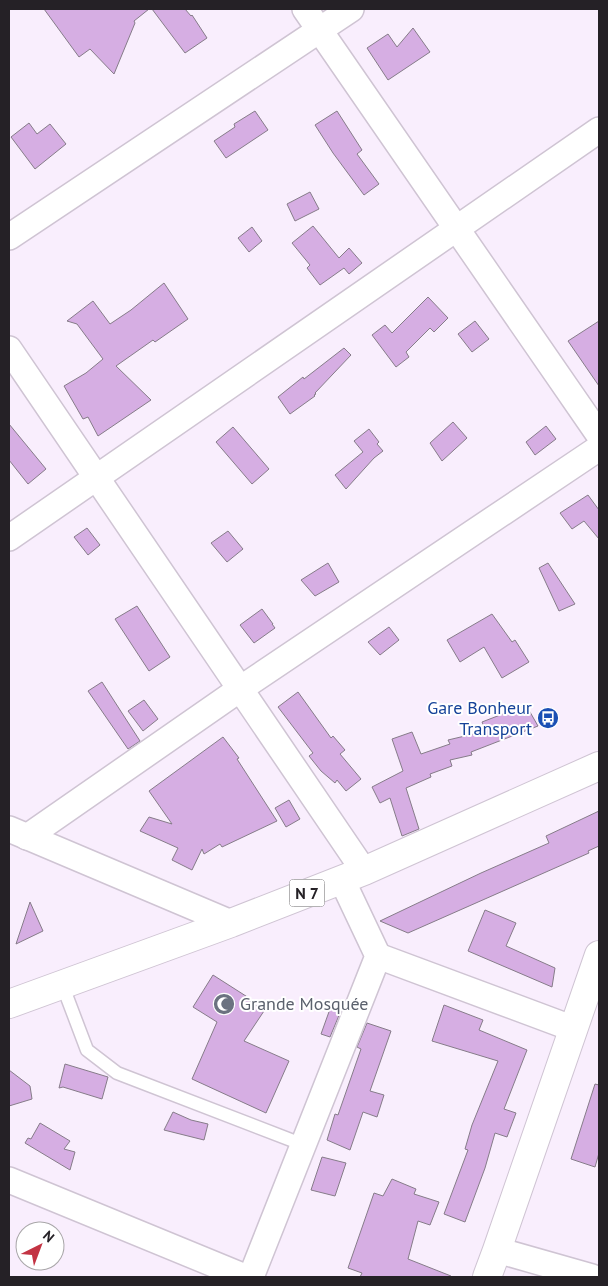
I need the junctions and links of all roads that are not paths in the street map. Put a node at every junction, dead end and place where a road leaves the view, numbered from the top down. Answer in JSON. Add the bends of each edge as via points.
{"nodes":[{"id":1,"x":305,"y":9,"type":"edge"},
{"id":2,"x":351,"y":9,"type":"edge"},
{"id":3,"x":320,"y":30,"type":"junction"},
{"id":4,"x":599,"y":130,"type":"edge"},
{"id":5,"x":457,"y":229,"type":"junction"},
{"id":6,"x":9,"y":236,"type":"edge"},
{"id":7,"x":9,"y":349,"type":"edge"},
{"id":8,"x":599,"y":435,"type":"edge"},
{"id":9,"x":599,"y":448,"type":"edge"},
{"id":10,"x":96,"y":478,"type":"junction"},
{"id":11,"x":9,"y":538,"type":"edge"},
{"id":12,"x":240,"y":690,"type":"junction"},
{"id":13,"x":599,"y":766,"type":"edge"},
{"id":14,"x":18,"y":833,"type":"edge"},
{"id":15,"x":353,"y":875,"type":"junction"},
{"id":16,"x":231,"y":923,"type":"junction"},
{"id":17,"x":378,"y":956,"type":"junction"},
{"id":18,"x":597,"y":968,"type":"edge"},
{"id":19,"x":62,"y":984,"type":"junction"},
{"id":20,"x":9,"y":1004,"type":"edge"},
{"id":21,"x":574,"y":1030,"type":"junction"},
{"id":22,"x":304,"y":1145,"type":"junction"},
{"id":23,"x":9,"y":1180,"type":"edge"},
{"id":24,"x":497,"y":1250,"type":"junction"},
{"id":25,"x":245,"y":1277,"type":"edge"},
{"id":26,"x":252,"y":1277,"type":"edge"},
{"id":27,"x":487,"y":1277,"type":"edge"},
{"id":28,"x":592,"y":1277,"type":"edge"}],
"edges":[{"from":1,"to":3,"type":"street"},
{"from":2,"to":3,"type":"street"},
{"from":3,"to":5,"type":"street"},
{"from":3,"to":6,"type":"street"},
{"from":4,"to":5,"type":"street"},
{"from":5,"to":8,"type":"street"},
{"from":5,"to":10,"type":"street"},
{"from":7,"to":10,"type":"street"},
{"from":9,"to":12,"type":"street"},
{"from":10,"to":11,"type":"street"},
{"from":10,"to":12,"type":"street"},
{"from":12,"to":14,"type":"street"},
{"from":12,"to":15,"type":"street"},
{"from":13,"to":15,"type":"main road","number":"N 7"},
{"from":14,"to":16,"type":"street"},
{"from":15,"to":16,"type":"main road","number":"N 7"},
{"from":15,"to":17,"type":"street"},
{"from":16,"to":19,"type":"main road","number":"N 7"},
{"from":17,"to":21,"type":"street"},
{"from":17,"to":22,"type":"street"},
{"from":18,"to":21,"type":"main road"},
{"from":19,"to":20,"type":"main road","number":"N 7"},
{"from":19,"to":22,"type":"lane","via":[[87,1050],[117,1073]]},
{"from":21,"to":24,"type":"main road"},
{"from":22,"to":26,"type":"street"},
{"from":23,"to":25,"type":"street"},
{"from":24,"to":27,"type":"main road"},
{"from":24,"to":28,"type":"street"}]}
